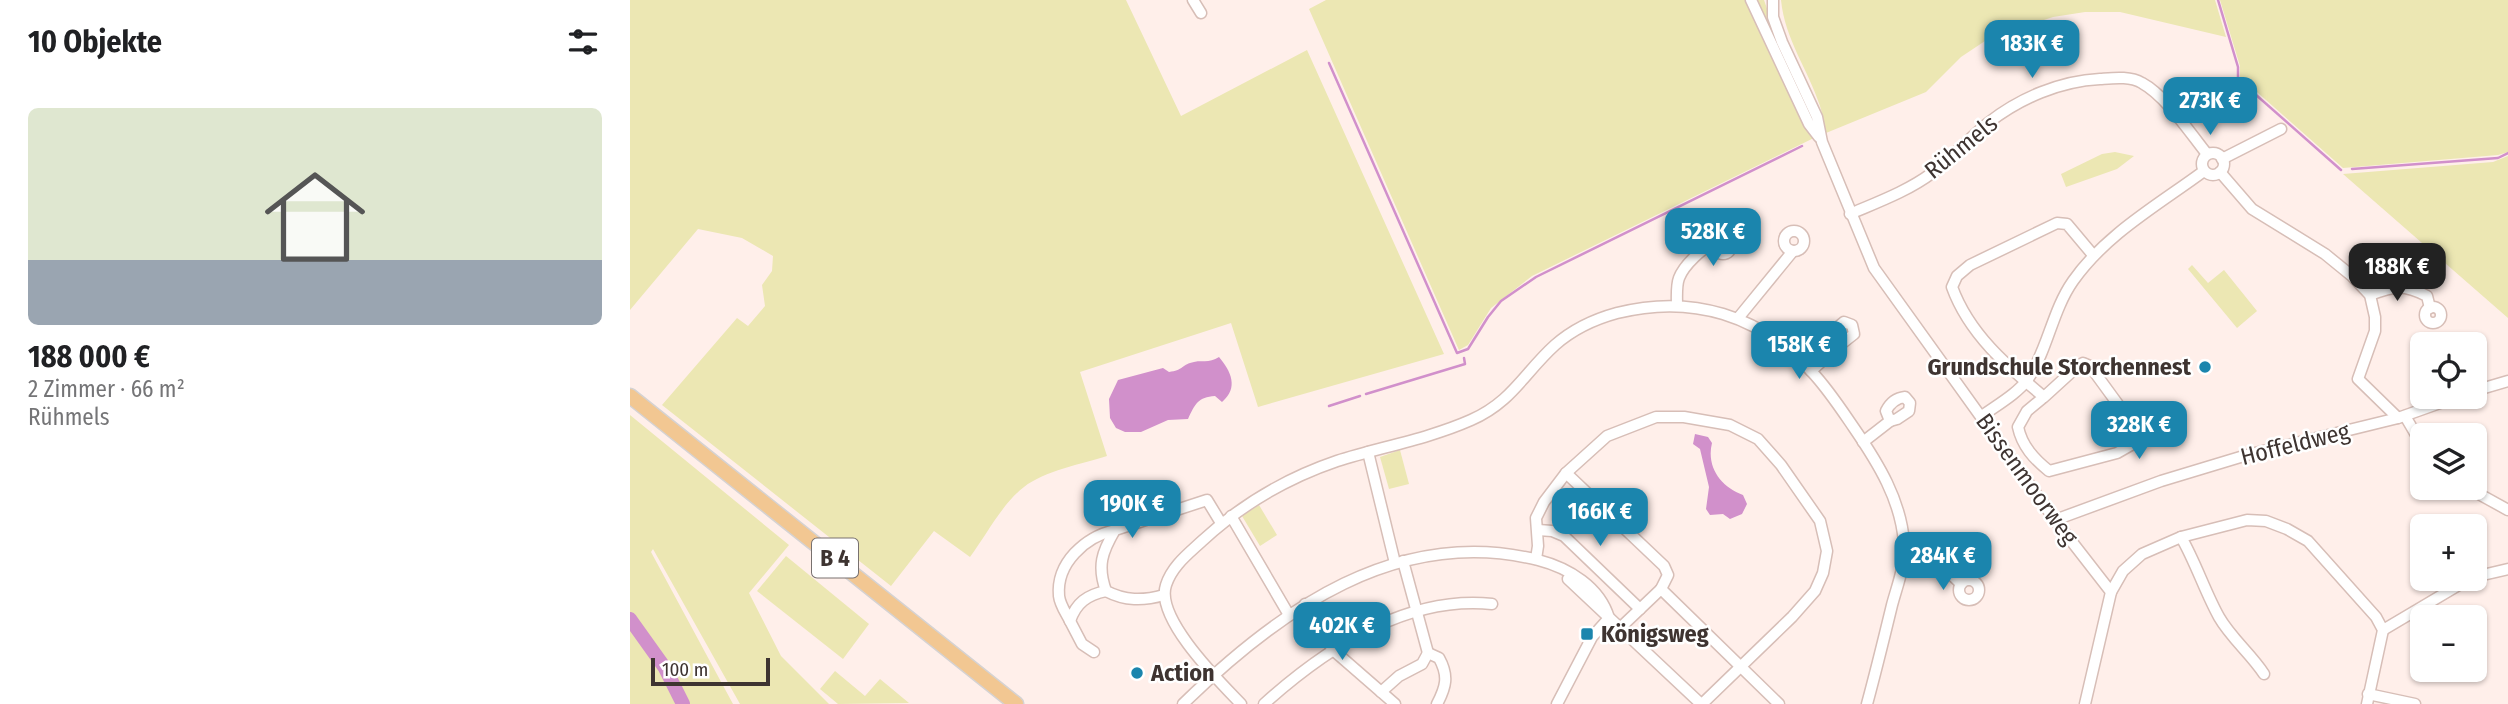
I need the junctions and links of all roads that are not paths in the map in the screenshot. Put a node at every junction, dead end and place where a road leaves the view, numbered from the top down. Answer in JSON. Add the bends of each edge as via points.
{"nodes":[{"id":1,"x":1193,"y":0,"type":"edge"},
{"id":2,"x":1751,"y":0,"type":"edge"},
{"id":3,"x":1773,"y":0,"type":"edge"},
{"id":4,"x":1201,"y":13,"type":"dead end"},
{"id":5,"x":2281,"y":129,"type":"dead end"},
{"id":6,"x":1822,"y":142,"type":"junction"},
{"id":7,"x":2207,"y":154,"type":"junction"},
{"id":8,"x":2222,"y":159,"type":"junction"},
{"id":9,"x":2204,"y":171,"type":"junction"},
{"id":10,"x":2220,"y":172,"type":"junction"},
{"id":11,"x":1850,"y":214,"type":"junction"},
{"id":12,"x":1716,"y":243,"type":"dead end"},
{"id":13,"x":1793,"y":251,"type":"dead end"},
{"id":14,"x":2093,"y":255,"type":"junction"},
{"id":15,"x":2371,"y":295,"type":"junction"},
{"id":16,"x":1676,"y":306,"type":"junction"},
{"id":17,"x":2430,"y":308,"type":"dead end"},
{"id":18,"x":1739,"y":317,"type":"junction"},
{"id":19,"x":1840,"y":345,"type":"dead end"},
{"id":20,"x":1811,"y":371,"type":"junction"},
{"id":21,"x":2508,"y":381,"type":"edge"},
{"id":22,"x":2026,"y":382,"type":"junction"},
{"id":23,"x":2487,"y":387,"type":"edge"},
{"id":24,"x":630,"y":396,"type":"edge"},
{"id":25,"x":2044,"y":397,"type":"junction"},
{"id":26,"x":2423,"y":409,"type":"edge"},
{"id":27,"x":1982,"y":416,"type":"junction"},
{"id":28,"x":2401,"y":417,"type":"junction"},
{"id":29,"x":1890,"y":421,"type":"dead end"},
{"id":30,"x":2410,"y":429,"type":"edge"},
{"id":31,"x":1863,"y":442,"type":"junction"},
{"id":32,"x":1368,"y":452,"type":"junction"},
{"id":33,"x":1566,"y":472,"type":"junction"},
{"id":34,"x":2487,"y":498,"type":"edge"},
{"id":35,"x":2508,"y":510,"type":"edge"},
{"id":36,"x":1226,"y":520,"type":"junction"},
{"id":37,"x":2055,"y":520,"type":"junction"},
{"id":38,"x":1115,"y":530,"type":"junction"},
{"id":39,"x":1538,"y":530,"type":"junction"},
{"id":40,"x":2181,"y":537,"type":"junction"},
{"id":41,"x":1905,"y":547,"type":"junction"},
{"id":42,"x":1536,"y":559,"type":"junction"},
{"id":43,"x":1399,"y":562,"type":"junction"},
{"id":44,"x":2508,"y":569,"type":"edge"},
{"id":45,"x":2487,"y":574,"type":"edge"},
{"id":46,"x":1961,"y":584,"type":"dead end"},
{"id":47,"x":1661,"y":589,"type":"junction"},
{"id":48,"x":1106,"y":591,"type":"junction"},
{"id":49,"x":2449,"y":591,"type":"edge"},
{"id":50,"x":2111,"y":592,"type":"junction"},
{"id":51,"x":1164,"y":595,"type":"junction"},
{"id":52,"x":1305,"y":604,"type":"junction"},
{"id":53,"x":1492,"y":604,"type":"dead end"},
{"id":54,"x":1640,"y":609,"type":"junction"},
{"id":55,"x":1416,"y":612,"type":"junction"},
{"id":56,"x":1289,"y":615,"type":"junction"},
{"id":57,"x":1609,"y":618,"type":"junction"},
{"id":58,"x":1070,"y":621,"type":"junction"},
{"id":59,"x":1620,"y":628,"type":"junction"},
{"id":60,"x":2383,"y":630,"type":"junction"},
{"id":61,"x":1333,"y":650,"type":"junction"},
{"id":62,"x":1094,"y":653,"type":"dead end"},
{"id":63,"x":1428,"y":653,"type":"junction"},
{"id":64,"x":1740,"y":667,"type":"junction"},
{"id":65,"x":2264,"y":674,"type":"dead end"},
{"id":66,"x":1215,"y":675,"type":"junction"},
{"id":67,"x":1381,"y":692,"type":"junction"},
{"id":68,"x":2367,"y":699,"type":"edge"},
{"id":69,"x":1016,"y":704,"type":"edge"},
{"id":70,"x":1184,"y":704,"type":"edge"},
{"id":71,"x":1241,"y":704,"type":"edge"},
{"id":72,"x":1264,"y":704,"type":"edge"},
{"id":73,"x":1395,"y":704,"type":"edge"},
{"id":74,"x":1437,"y":704,"type":"edge"},
{"id":75,"x":1557,"y":704,"type":"edge"},
{"id":76,"x":1702,"y":704,"type":"edge"},
{"id":77,"x":1779,"y":704,"type":"edge"},
{"id":78,"x":1867,"y":704,"type":"edge"},
{"id":79,"x":2085,"y":704,"type":"edge"},
{"id":80,"x":2415,"y":704,"type":"edge"}],
"edges":[{"from":1,"to":4,"type":"street"},
{"from":2,"to":6,"type":"street","via":[[1809,124]]},
{"from":3,"to":6,"type":"street","name":"Bissenmoorweg","via":[[1773,17],[1817,117]]},
{"from":5,"to":8,"type":"street"},
{"from":6,"to":11,"type":"street","name":"Bissenmoorweg"},
{"from":7,"to":8,"type":"street","via":[[2216,153]]},
{"from":7,"to":9,"type":"street","via":[[2202,160]]},
{"from":7,"to":11,"type":"street","name":"Rühmels","via":[[2157,95],[2141,83],[2122,77],[2080,80],[2021,102],[1988,123],[1930,174]]},
{"from":8,"to":10,"type":"street"},
{"from":9,"to":10,"type":"street","via":[[2210,175]]},
{"from":9,"to":14,"type":"street"},
{"from":10,"to":15,"type":"street","via":[[2252,209],[2325,254]]},
{"from":11,"to":27,"type":"street","name":"Bissenmoorweg","via":[[1874,268]]},
{"from":12,"to":16,"type":"street","via":[[1707,246],[1682,273]]},
{"from":13,"to":18,"type":"street"},
{"from":14,"to":22,"type":"street","via":[[2056,310]]},
{"from":14,"to":22,"type":"street","via":[[2067,225],[2057,223],[1970,265],[1957,276],[1952,287],[1963,310],[1992,352]]},
{"from":15,"to":17,"type":"street","via":[[2408,286],[2427,296]]},
{"from":15,"to":28,"type":"street","via":[[2375,331],[2358,379]]},
{"from":16,"to":18,"type":"street"},
{"from":16,"to":32,"type":"street","via":[[1617,313],[1586,324],[1557,343],[1513,393],[1492,408],[1448,429]]},
{"from":18,"to":20,"type":"street","via":[[1773,337]]},
{"from":19,"to":20,"type":"street"},
{"from":20,"to":31,"type":"street"},
{"from":21,"to":23,"type":"street"},
{"from":22,"to":25,"type":"street"},
{"from":22,"to":27,"type":"street"},
{"from":24,"to":69,"type":"main road","number":"B 4"},
{"from":25,"to":25,"type":"street","via":[[2027,411],[2018,427],[2021,440],[2049,471],[2117,453],[2138,441],[2136,429],[2087,363]]},
{"from":26,"to":28,"type":"street","name":"Hoffeldweg"},
{"from":27,"to":37,"type":"street","name":"Bissenmoorweg"},
{"from":28,"to":30,"type":"street"},
{"from":28,"to":37,"type":"street","name":"Hoffeldweg","via":[[2231,460]]},
{"from":29,"to":31,"type":"street"},
{"from":31,"to":41,"type":"street","via":[[1891,492]]},
{"from":32,"to":36,"type":"street","via":[[1306,472]]},
{"from":32,"to":43,"type":"street"},
{"from":33,"to":39,"type":"street","via":[[1536,518]]},
{"from":33,"to":47,"type":"street","via":[[1664,566],[1667,580]]},
{"from":33,"to":64,"type":"street","via":[[1606,436],[1656,417],[1714,420],[1758,439],[1820,521],[1827,551],[1815,591]]},
{"from":34,"to":35,"type":"street"},
{"from":36,"to":38,"type":"street","via":[[1207,500]]},
{"from":36,"to":51,"type":"street","via":[[1173,569]]},
{"from":36,"to":56,"type":"street"},
{"from":37,"to":50,"type":"street","name":"Bissenmoorweg"},
{"from":38,"to":48,"type":"street","via":[[1103,550],[1100,575]]},
{"from":38,"to":58,"type":"street","via":[[1094,537],[1068,560],[1059,596]]},
{"from":39,"to":42,"type":"street"},
{"from":39,"to":54,"type":"street","via":[[1564,536]]},
{"from":40,"to":50,"type":"street","via":[[2142,554],[2123,571]]},
{"from":40,"to":60,"type":"street","via":[[2247,520],[2287,529],[2308,541]]},
{"from":40,"to":65,"type":"street","via":[[2220,619]]},
{"from":41,"to":46,"type":"street","via":[[1928,552]]},
{"from":41,"to":78,"type":"street"},
{"from":42,"to":43,"type":"street","via":[[1478,551]]},
{"from":42,"to":57,"type":"street","via":[[1548,562]]},
{"from":43,"to":52,"type":"street"},
{"from":43,"to":55,"type":"street"},
{"from":44,"to":45,"type":"street"},
{"from":47,"to":54,"type":"street"},
{"from":47,"to":64,"type":"street"},
{"from":48,"to":51,"type":"street","via":[[1138,600]]},
{"from":48,"to":58,"type":"street","via":[[1083,600]]},
{"from":49,"to":60,"type":"street"},
{"from":50,"to":79,"type":"street"},
{"from":51,"to":66,"type":"street","via":[[1176,629]]},
{"from":52,"to":56,"type":"street"},
{"from":52,"to":61,"type":"street"},
{"from":53,"to":55,"type":"street"},
{"from":54,"to":59,"type":"street"},
{"from":55,"to":61,"type":"street"},
{"from":55,"to":63,"type":"street"},
{"from":56,"to":66,"type":"street"},
{"from":57,"to":59,"type":"street"},
{"from":57,"to":75,"type":"street","via":[[1592,637]]},
{"from":58,"to":62,"type":"street"},
{"from":59,"to":76,"type":"street"},
{"from":60,"to":68,"type":"street"},
{"from":61,"to":67,"type":"street"},
{"from":61,"to":72,"type":"street"},
{"from":63,"to":67,"type":"street","via":[[1422,664]]},
{"from":63,"to":74,"type":"street","via":[[1439,658],[1447,678]]},
{"from":64,"to":76,"type":"street"},
{"from":64,"to":77,"type":"street"},
{"from":66,"to":70,"type":"street"},
{"from":66,"to":71,"type":"street"},
{"from":67,"to":73,"type":"street"},
{"from":68,"to":80,"type":"street"}]}
